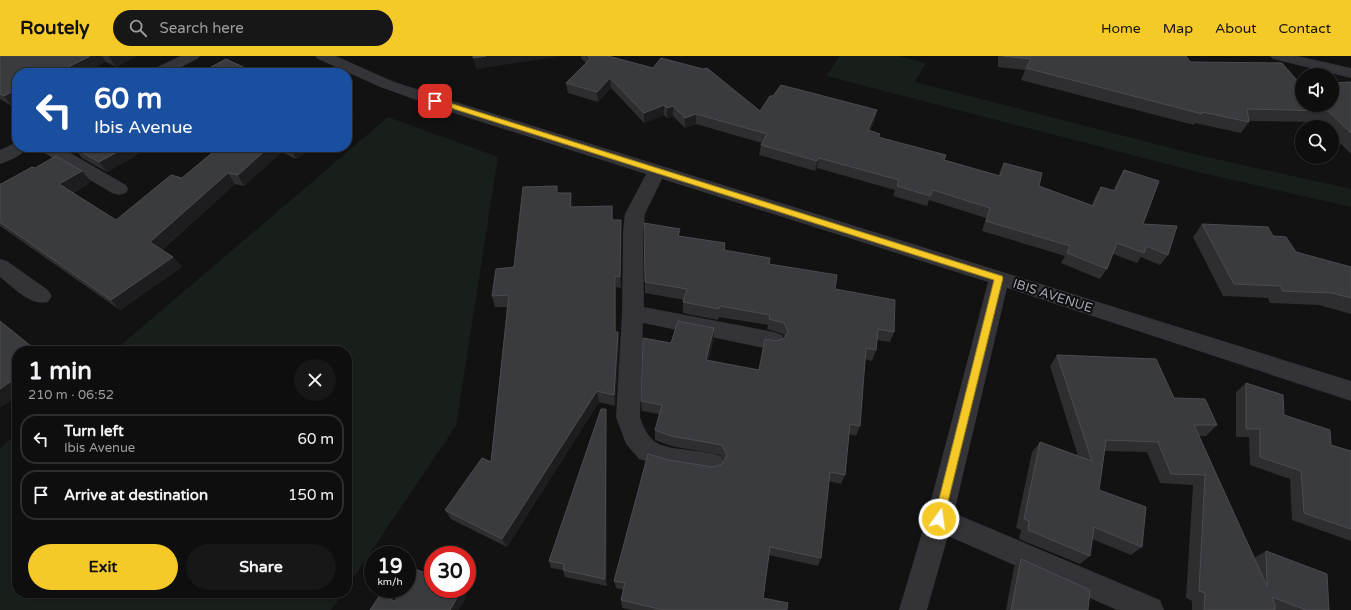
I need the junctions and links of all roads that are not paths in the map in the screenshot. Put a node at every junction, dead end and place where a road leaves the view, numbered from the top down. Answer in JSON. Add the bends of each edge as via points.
{"nodes":[{"id":1,"x":192,"y":56,"type":"edge"},
{"id":2,"x":323,"y":56,"type":"edge"},
{"id":3,"x":1278,"y":56,"type":"edge"},
{"id":4,"x":167,"y":68,"type":"edge"},
{"id":5,"x":350,"y":68,"type":"edge"},
{"id":6,"x":352,"y":69,"type":"edge"},
{"id":7,"x":1351,"y":73,"type":"edge"},
{"id":8,"x":12,"y":151,"type":"edge"},
{"id":9,"x":55,"y":152,"type":"edge"},
{"id":10,"x":0,"y":158,"type":"edge"},
{"id":11,"x":657,"y":171,"type":"junction"},
{"id":12,"x":119,"y":190,"type":"dead end"},
{"id":13,"x":0,"y":266,"type":"edge"},
{"id":14,"x":999,"y":278,"type":"junction"},
{"id":15,"x":41,"y":296,"type":"dead end"},
{"id":16,"x":633,"y":313,"type":"junction"},
{"id":17,"x":774,"y":341,"type":"edge"},
{"id":18,"x":1351,"y":391,"type":"edge"},
{"id":19,"x":712,"y":464,"type":"dead end"},
{"id":20,"x":939,"y":519,"type":"junction"},
{"id":21,"x":913,"y":610,"type":"edge"},
{"id":22,"x":1150,"y":610,"type":"edge"}],
"edges":[{"from":1,"to":4,"type":"street"},
{"from":2,"to":5,"type":"street","name":"IBIS AVENUE"},
{"from":3,"to":7,"type":"street"},
{"from":6,"to":11,"type":"street","name":"IBIS AVENUE","via":[[386,84],[447,105]]},
{"from":8,"to":10,"type":"street"},
{"from":9,"to":12,"type":"street"},
{"from":11,"to":14,"type":"street","name":"IBIS AVENUE"},
{"from":11,"to":16,"type":"street","via":[[635,214]]},
{"from":13,"to":15,"type":"street"},
{"from":14,"to":18,"type":"street","name":"IBIS AVENUE"},
{"from":14,"to":20,"type":"street"},
{"from":16,"to":17,"type":"street"},
{"from":16,"to":19,"type":"street","via":[[628,417],[634,436],[648,451]]},
{"from":20,"to":21,"type":"street"},
{"from":20,"to":22,"type":"street"}]}
